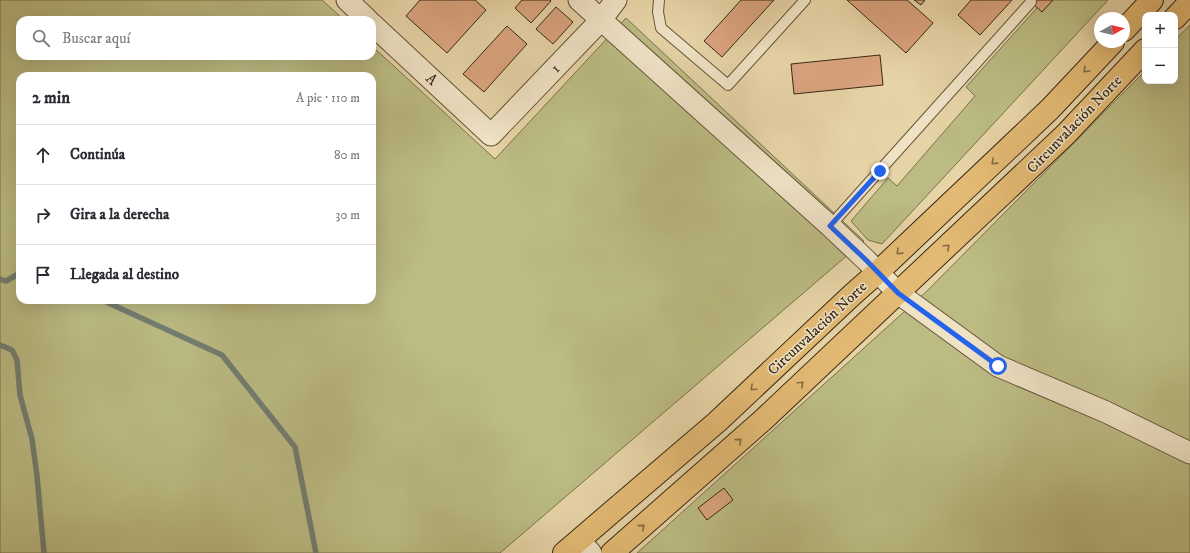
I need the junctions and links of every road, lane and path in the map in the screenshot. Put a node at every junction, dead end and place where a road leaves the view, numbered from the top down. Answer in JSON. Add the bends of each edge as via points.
{"nodes":[{"id":1,"x":346,"y":0,"type":"edge"},
{"id":2,"x":579,"y":0,"type":"edge"},
{"id":3,"x":616,"y":0,"type":"edge"},
{"id":4,"x":659,"y":0,"type":"edge"},
{"id":5,"x":805,"y":0,"type":"edge"},
{"id":6,"x":1152,"y":0,"type":"edge"},
{"id":7,"x":1031,"y":2,"type":"dead end"},
{"id":8,"x":1190,"y":2,"type":"edge"},
{"id":9,"x":1178,"y":15,"type":"edge"},
{"id":10,"x":364,"y":16,"type":"edge"},
{"id":11,"x":601,"y":20,"type":"junction"},
{"id":12,"x":1130,"y":24,"type":"edge"},
{"id":13,"x":376,"y":28,"type":"edge"},
{"id":14,"x":1106,"y":48,"type":"edge"},
{"id":15,"x":1142,"y":53,"type":"edge"},
{"id":16,"x":491,"y":135,"type":"joint"},
{"id":17,"x":830,"y":226,"type":"junction"},
{"id":18,"x":878,"y":272,"type":"junction"},
{"id":19,"x":898,"y":293,"type":"junction"},
{"id":20,"x":1190,"y":453,"type":"edge"},
{"id":21,"x":578,"y":549,"type":"edge"},
{"id":22,"x":612,"y":553,"type":"edge"}],
"edges":[{"from":1,"to":10,"type":"street"},
{"from":2,"to":11,"type":"street"},
{"from":3,"to":11,"type":"street","name":"1"},
{"from":4,"to":5,"type":"lane","via":[[661,28],[728,85]]},
{"from":6,"to":12,"type":"highway"},
{"from":7,"to":17,"type":"lane"},
{"from":8,"to":9,"type":"highway"},
{"from":11,"to":16,"type":"street","name":"1"},
{"from":11,"to":17,"type":"street"},
{"from":13,"to":16,"type":"street","name":"A"},
{"from":14,"to":18,"type":"highway","name":"Circunvalación Norte","one_way":true,"via":[[1050,109]]},
{"from":19,"to":15,"type":"highway","name":"Circunvalación Norte","one_way":true,"via":[[1066,134]]},
{"from":17,"to":18,"type":"street"},
{"from":18,"to":19,"type":"street"},
{"from":18,"to":21,"type":"highway","name":"Circunvalación Norte","one_way":true},
{"from":19,"to":20,"type":"street","via":[[998,366],[1106,412]]},
{"from":22,"to":19,"type":"highway","name":"Circunvalación Norte","one_way":true,"via":[[763,420]]}]}
